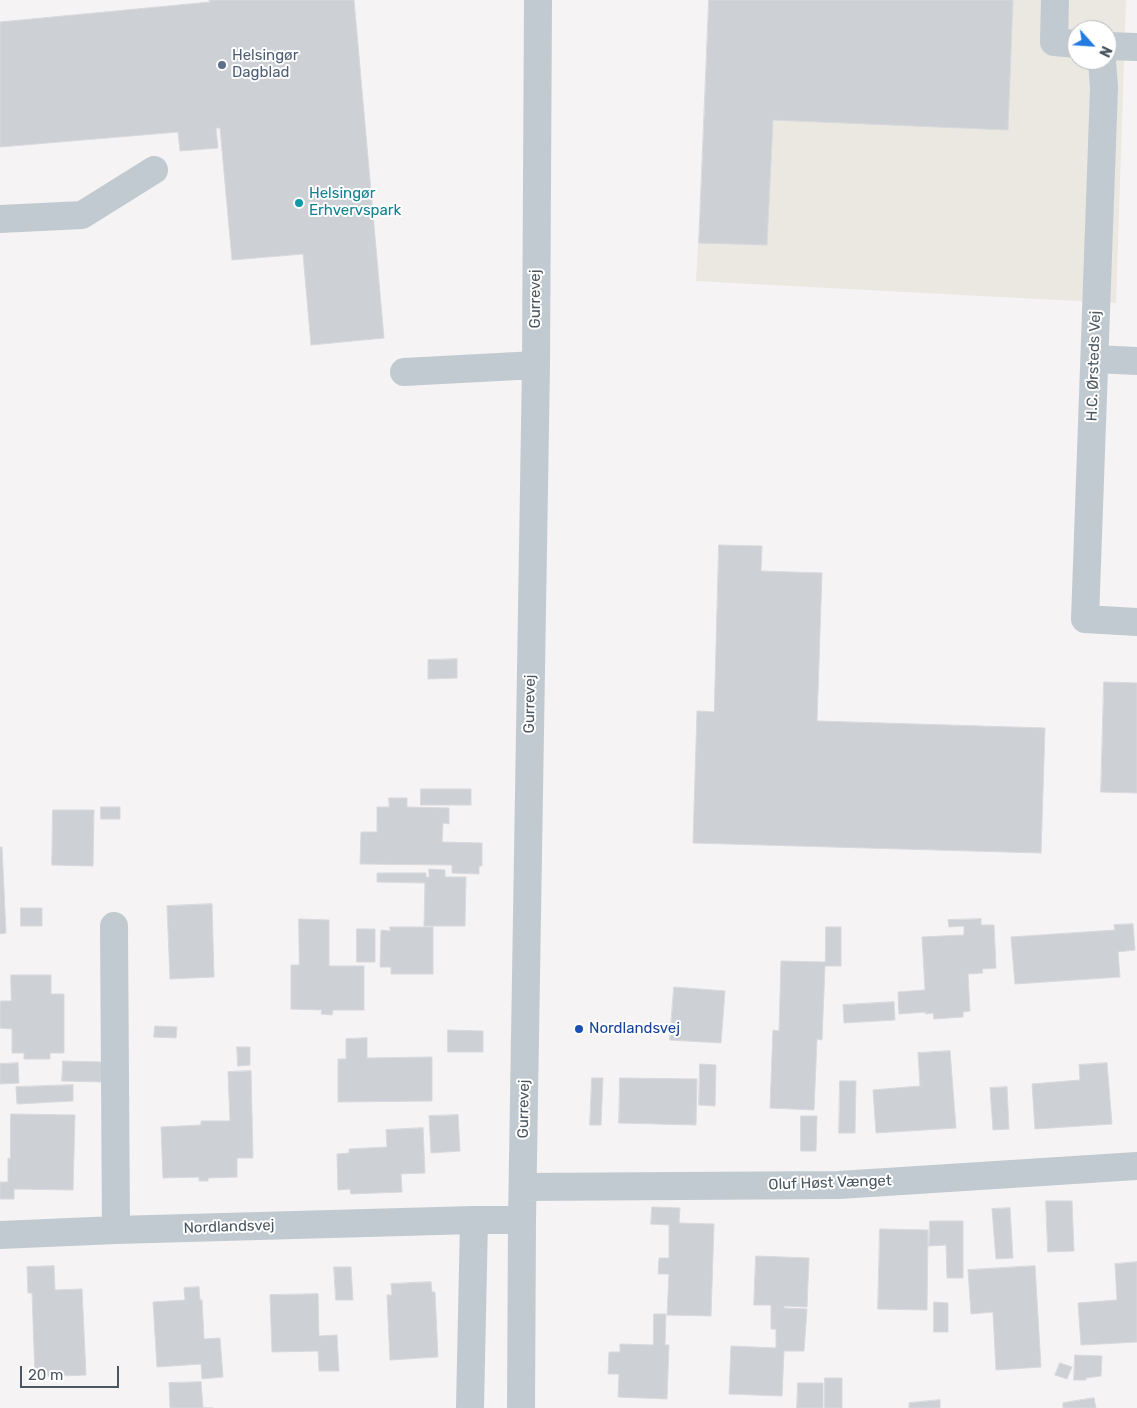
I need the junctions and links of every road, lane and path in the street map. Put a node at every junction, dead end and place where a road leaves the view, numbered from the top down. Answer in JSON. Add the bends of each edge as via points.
{"nodes":[{"id":1,"x":538,"y":0,"type":"edge"},
{"id":2,"x":1054,"y":0,"type":"edge"},
{"id":3,"x":1065,"y":43,"type":"edge"},
{"id":4,"x":1117,"y":46,"type":"edge"},
{"id":5,"x":1137,"y":47,"type":"edge"},
{"id":6,"x":1103,"y":70,"type":"edge"},
{"id":7,"x":154,"y":170,"type":"dead end"},
{"id":8,"x":0,"y":219,"type":"edge"},
{"id":9,"x":1095,"y":359,"type":"junction"},
{"id":10,"x":1137,"y":361,"type":"edge"},
{"id":11,"x":536,"y":365,"type":"junction"},
{"id":12,"x":404,"y":372,"type":"dead end"},
{"id":13,"x":1137,"y":622,"type":"edge"},
{"id":14,"x":114,"y":926,"type":"dead end"},
{"id":15,"x":1137,"y":1166,"type":"edge"},
{"id":16,"x":523,"y":1187,"type":"junction"},
{"id":17,"x":474,"y":1220,"type":"junction"},
{"id":18,"x":522,"y":1220,"type":"junction"},
{"id":19,"x":116,"y":1230,"type":"junction"},
{"id":20,"x":0,"y":1235,"type":"edge"},
{"id":21,"x":470,"y":1408,"type":"edge"},
{"id":22,"x":521,"y":1408,"type":"edge"}],
"edges":[{"from":1,"to":11,"type":"street","name":"Gurrevej"},
{"from":2,"to":3,"type":"street"},
{"from":4,"to":5,"type":"street"},
{"from":6,"to":9,"type":"street","name":"H.C. Ørsteds Vej"},
{"from":7,"to":8,"type":"street","via":[[82,215]]},
{"from":9,"to":10,"type":"street"},
{"from":9,"to":13,"type":"street","name":"H.C. Ørsteds Vej","via":[[1085,619]]},
{"from":11,"to":12,"type":"street"},
{"from":11,"to":16,"type":"street","name":"Gurrevej"},
{"from":14,"to":19,"type":"street"},
{"from":15,"to":16,"type":"street","name":"Oluf Høst Vænget","via":[[839,1185]]},
{"from":16,"to":18,"type":"street","name":"Gurrevej"},
{"from":17,"to":18,"type":"street","name":"Nordlandsvej"},
{"from":17,"to":19,"type":"street","name":"Nordlandsvej"},
{"from":17,"to":21,"type":"street"},
{"from":18,"to":22,"type":"street","name":"Gurrevej"},
{"from":19,"to":20,"type":"street","name":"Nordlandsvej"}]}
